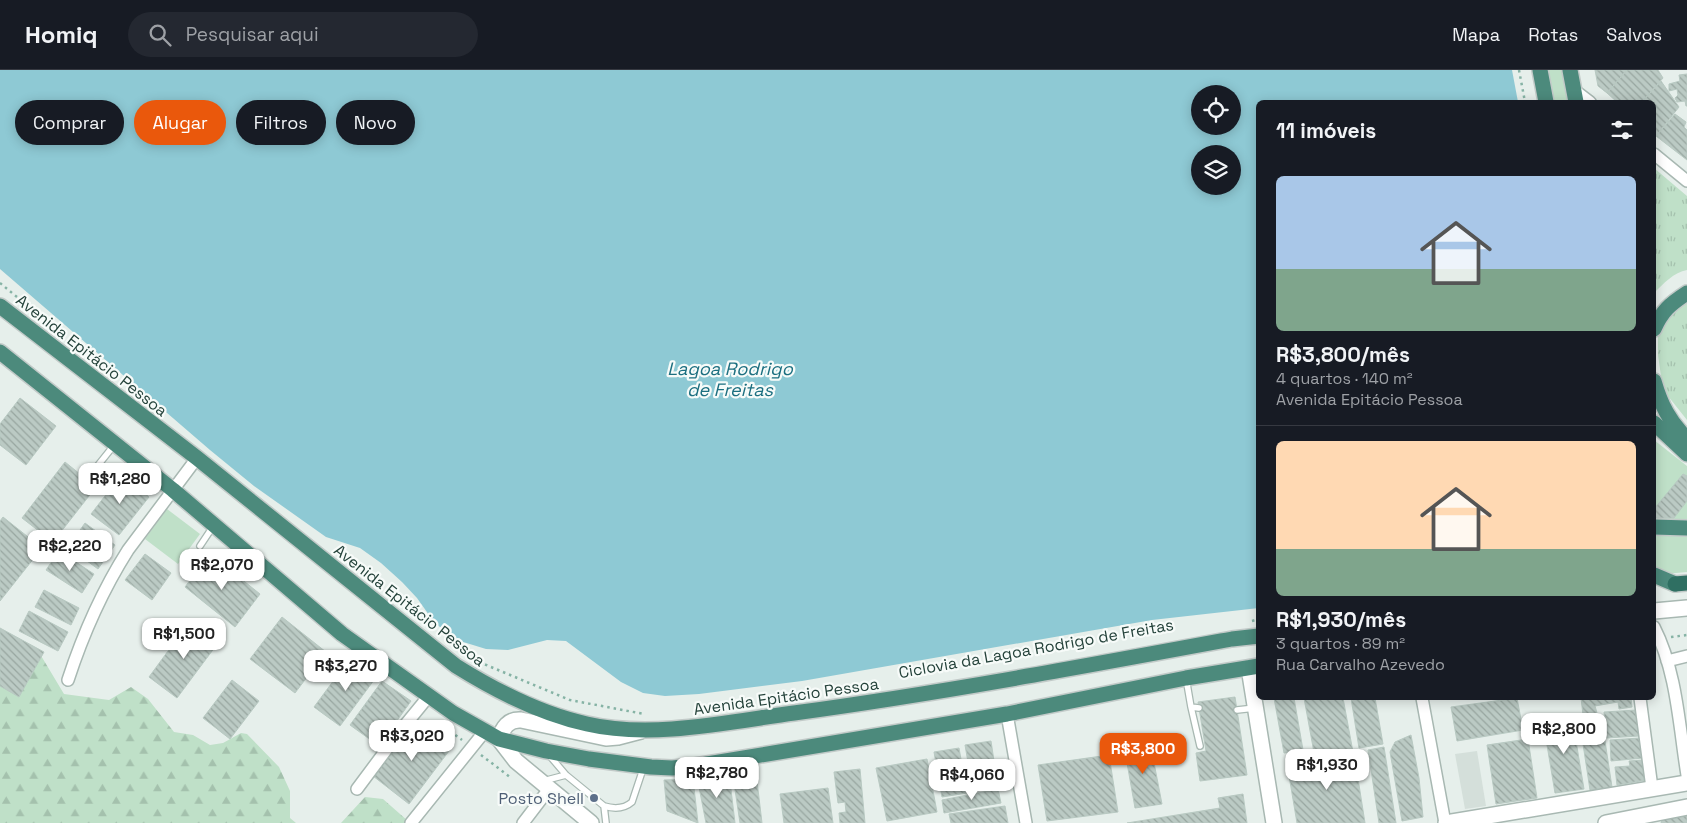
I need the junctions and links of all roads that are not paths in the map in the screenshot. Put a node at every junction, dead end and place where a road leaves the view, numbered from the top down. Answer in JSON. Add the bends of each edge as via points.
{"nodes":[{"id":1,"x":1540,"y":70,"type":"edge"},
{"id":2,"x":1570,"y":70,"type":"edge"},
{"id":3,"x":1574,"y":96,"type":"edge"},
{"id":4,"x":1546,"y":100,"type":"edge"},
{"id":5,"x":1656,"y":156,"type":"edge"},
{"id":6,"x":1687,"y":181,"type":"edge"},
{"id":7,"x":1687,"y":293,"type":"edge"},
{"id":8,"x":0,"y":306,"type":"edge"},
{"id":9,"x":1656,"y":324,"type":"edge"},
{"id":10,"x":2,"y":358,"type":"edge"},
{"id":11,"x":1656,"y":388,"type":"edge"},
{"id":12,"x":1656,"y":425,"type":"edge"},
{"id":13,"x":1687,"y":438,"type":"edge"},
{"id":14,"x":115,"y":444,"type":"junction"},
{"id":15,"x":1687,"y":454,"type":"edge"},
{"id":16,"x":197,"y":458,"type":"junction"},
{"id":17,"x":91,"y":474,"type":"dead end"},
{"id":18,"x":172,"y":490,"type":"junction"},
{"id":19,"x":214,"y":525,"type":"junction"},
{"id":20,"x":1656,"y":527,"type":"edge"},
{"id":21,"x":1687,"y":528,"type":"edge"},
{"id":22,"x":200,"y":546,"type":"dead end"},
{"id":23,"x":1656,"y":576,"type":"edge"},
{"id":24,"x":1681,"y":584,"type":"edge"},
{"id":25,"x":1656,"y":586,"type":"edge"},
{"id":26,"x":1687,"y":608,"type":"edge"},
{"id":27,"x":1656,"y":611,"type":"edge"},
{"id":28,"x":1254,"y":626,"type":"edge"},
{"id":29,"x":1656,"y":633,"type":"edge"},
{"id":30,"x":1256,"y":636,"type":"edge"},
{"id":31,"x":1232,"y":638,"type":"junction"},
{"id":32,"x":1687,"y":656,"type":"edge"},
{"id":33,"x":1667,"y":661,"type":"junction"},
{"id":34,"x":1254,"y":667,"type":"edge"},
{"id":35,"x":1186,"y":678,"type":"junction"},
{"id":36,"x":68,"y":680,"type":"dead end"},
{"id":37,"x":428,"y":696,"type":"junction"},
{"id":38,"x":1422,"y":700,"type":"edge"},
{"id":39,"x":1640,"y":700,"type":"edge"},
{"id":40,"x":1192,"y":707,"type":"junction"},
{"id":41,"x":1199,"y":708,"type":"dead end"},
{"id":42,"x":1256,"y":708,"type":"junction"},
{"id":43,"x":1237,"y":710,"type":"dead end"},
{"id":44,"x":1007,"y":714,"type":"junction"},
{"id":45,"x":647,"y":730,"type":"junction"},
{"id":46,"x":485,"y":731,"type":"junction"},
{"id":47,"x":499,"y":739,"type":"junction"},
{"id":48,"x":1200,"y":746,"type":"dead end"},
{"id":49,"x":546,"y":751,"type":"junction"},
{"id":50,"x":644,"y":766,"type":"junction"},
{"id":51,"x":1687,"y":775,"type":"edge"},
{"id":52,"x":566,"y":776,"type":"junction"},
{"id":53,"x":1687,"y":783,"type":"edge"},
{"id":54,"x":545,"y":785,"type":"junction"},
{"id":55,"x":1652,"y":788,"type":"junction"},
{"id":56,"x":358,"y":789,"type":"dead end"},
{"id":57,"x":604,"y":806,"type":"junction"},
{"id":58,"x":1687,"y":807,"type":"edge"},
{"id":59,"x":1612,"y":822,"type":"edge"},
{"id":60,"x":411,"y":823,"type":"edge"},
{"id":61,"x":523,"y":823,"type":"edge"},
{"id":62,"x":591,"y":823,"type":"edge"},
{"id":63,"x":606,"y":823,"type":"edge"},
{"id":64,"x":1026,"y":823,"type":"edge"},
{"id":65,"x":1274,"y":823,"type":"edge"},
{"id":66,"x":1446,"y":823,"type":"edge"}],
"edges":[{"from":1,"to":4,"type":"highway"},
{"from":2,"to":3,"type":"highway"},
{"from":5,"to":6,"type":"street"},
{"from":7,"to":9,"type":"highway","via":[[1672,302]]},
{"from":8,"to":16,"type":"highway","name":"Avenida Epitácio Pessoa"},
{"from":10,"to":14,"type":"highway"},
{"from":11,"to":13,"type":"highway","via":[[1660,402]]},
{"from":12,"to":15,"type":"highway"},
{"from":14,"to":17,"type":"lane"},
{"from":14,"to":18,"type":"highway"},
{"from":16,"to":18,"type":"street"},
{"from":16,"to":45,"type":"highway","name":"Avenida Epitácio Pessoa","via":[[456,666],[486,684],[553,714],[588,725]]},
{"from":18,"to":19,"type":"highway"},
{"from":18,"to":36,"type":"street","via":[[119,565],[98,604]]},
{"from":19,"to":22,"type":"lane"},
{"from":19,"to":37,"type":"highway","via":[[342,634]]},
{"from":20,"to":21,"type":"highway"},
{"from":23,"to":24,"type":"highway"},
{"from":24,"to":25,"type":"highway"},
{"from":26,"to":27,"type":"street"},
{"from":28,"to":31,"type":"highway"},
{"from":29,"to":33,"type":"street"},
{"from":30,"to":31,"type":"highway","name":"Avenida Epitácio Pessoa"},
{"from":31,"to":45,"type":"highway","name":"Avenida Epitácio Pessoa","via":[[891,699],[703,726]]},
{"from":32,"to":33,"type":"street"},
{"from":33,"to":51,"type":"street"},
{"from":34,"to":35,"type":"highway"},
{"from":34,"to":42,"type":"street"},
{"from":35,"to":40,"type":"lane"},
{"from":35,"to":44,"type":"highway"},
{"from":37,"to":46,"type":"highway"},
{"from":37,"to":56,"type":"street"},
{"from":38,"to":66,"type":"street"},
{"from":39,"to":55,"type":"street"},
{"from":40,"to":41,"type":"lane"},
{"from":40,"to":48,"type":"lane"},
{"from":42,"to":43,"type":"lane"},
{"from":42,"to":65,"type":"street"},
{"from":44,"to":50,"type":"highway","via":[[695,766]]},
{"from":44,"to":64,"type":"street"},
{"from":45,"to":47,"type":"street","via":[[606,738],[516,720],[504,727]]},
{"from":46,"to":47,"type":"highway"},
{"from":46,"to":60,"type":"street"},
{"from":47,"to":49,"type":"highway"},
{"from":47,"to":54,"type":"street","via":[[516,761]]},
{"from":49,"to":50,"type":"highway"},
{"from":49,"to":52,"type":"lane"},
{"from":50,"to":57,"type":"lane","via":[[632,802],[619,808]]},
{"from":52,"to":54,"type":"lane"},
{"from":52,"to":57,"type":"lane"},
{"from":53,"to":55,"type":"street"},
{"from":54,"to":61,"type":"street"},
{"from":54,"to":62,"type":"street"},
{"from":55,"to":66,"type":"street"},
{"from":57,"to":63,"type":"lane"},
{"from":58,"to":59,"type":"street"}]}
